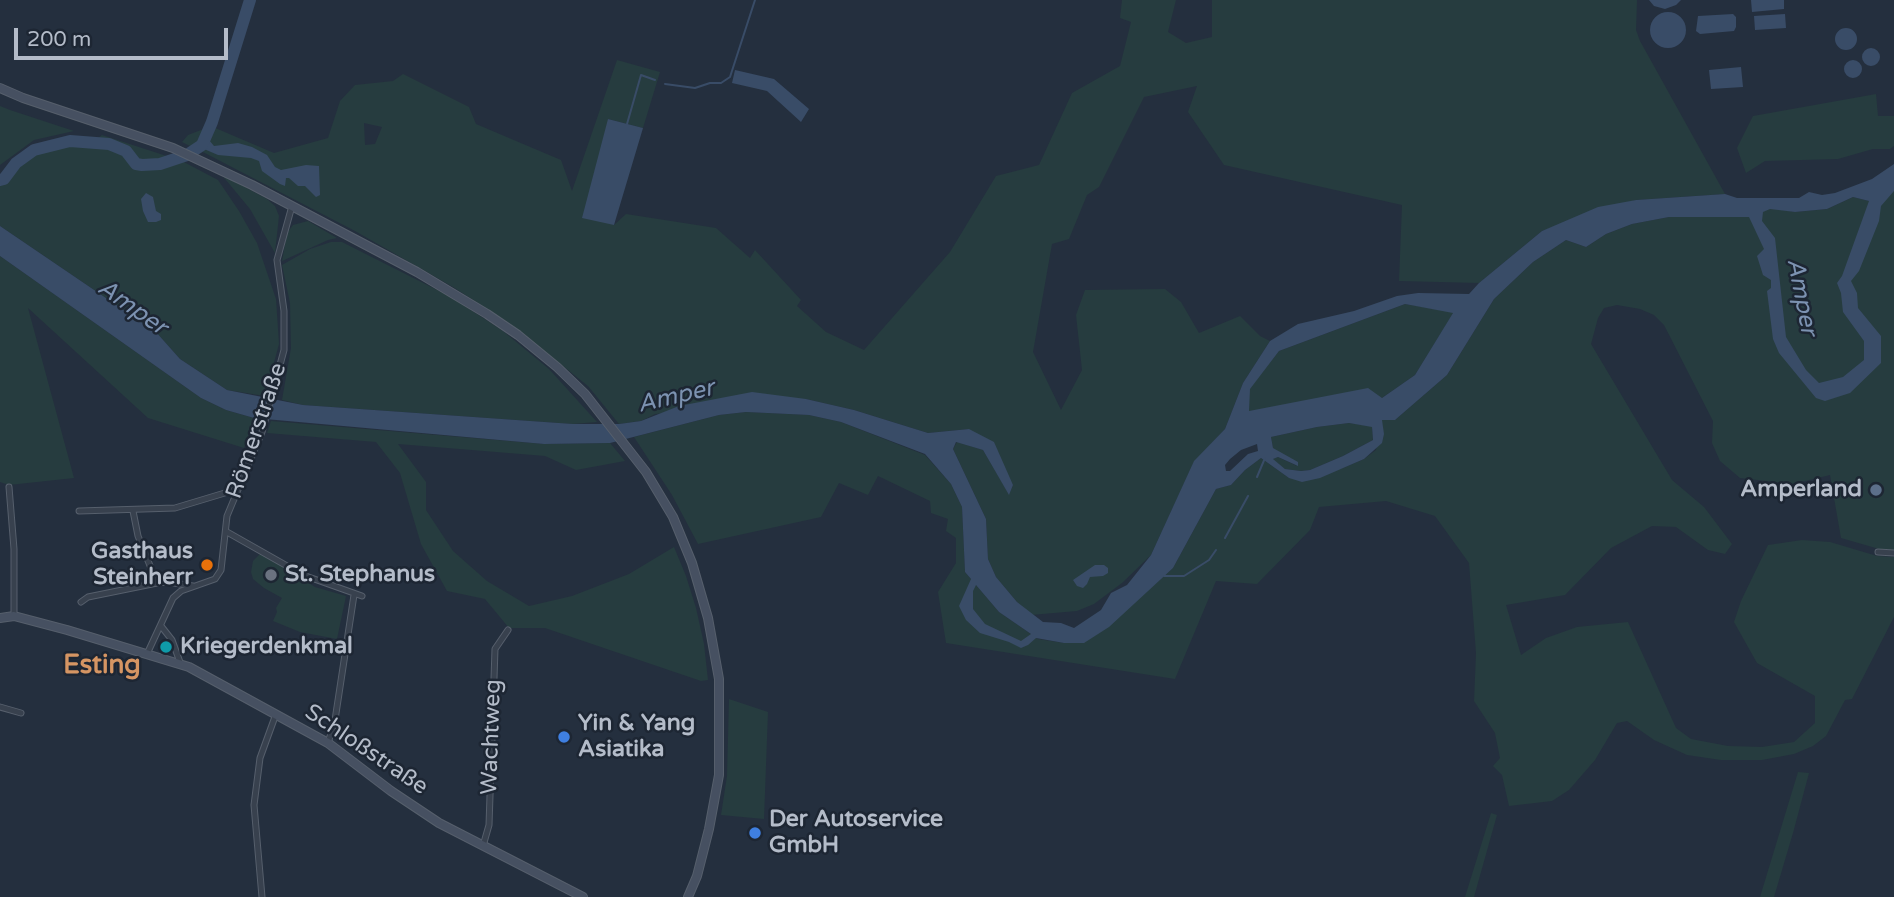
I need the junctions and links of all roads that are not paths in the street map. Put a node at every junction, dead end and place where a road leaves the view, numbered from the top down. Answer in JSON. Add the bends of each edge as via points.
{"nodes":[{"id":1,"x":0,"y":88,"type":"edge"},
{"id":2,"x":292,"y":206,"type":"junction"},
{"id":3,"x":9,"y":487,"type":"dead end"},
{"id":4,"x":238,"y":488,"type":"junction"},
{"id":5,"x":79,"y":511,"type":"dead end"},
{"id":6,"x":133,"y":511,"type":"junction"},
{"id":7,"x":226,"y":532,"type":"junction"},
{"id":8,"x":1878,"y":552,"type":"dead end"},
{"id":9,"x":1894,"y":553,"type":"edge"},
{"id":10,"x":158,"y":583,"type":"junction"},
{"id":11,"x":193,"y":586,"type":"junction"},
{"id":12,"x":354,"y":595,"type":"junction"},
{"id":13,"x":362,"y":596,"type":"dead end"},
{"id":14,"x":81,"y":602,"type":"dead end"},
{"id":15,"x":14,"y":616,"type":"junction"},
{"id":16,"x":0,"y":618,"type":"edge"},
{"id":17,"x":161,"y":625,"type":"junction"},
{"id":18,"x":508,"y":630,"type":"dead end"},
{"id":19,"x":148,"y":653,"type":"junction"},
{"id":20,"x":181,"y":665,"type":"junction"},
{"id":21,"x":0,"y":707,"type":"edge"},
{"id":22,"x":22,"y":713,"type":"dead end"},
{"id":23,"x":276,"y":714,"type":"junction"},
{"id":24,"x":328,"y":743,"type":"junction"},
{"id":25,"x":483,"y":847,"type":"junction"},
{"id":26,"x":262,"y":897,"type":"edge"},
{"id":27,"x":583,"y":897,"type":"edge"},
{"id":28,"x":688,"y":897,"type":"edge"}],
"edges":[{"from":1,"to":2,"type":"main road","via":[[180,151]]},
{"from":2,"to":4,"type":"street","name":"Römerstraße","via":[[277,260],[284,350],[262,432]]},
{"from":2,"to":28,"type":"main road","via":[[487,314],[557,367],[629,448],[673,517],[708,618],[719,679],[719,775],[709,829]]},
{"from":3,"to":15,"type":"street","via":[[15,549]]},
{"from":4,"to":6,"type":"street","via":[[175,508]]},
{"from":4,"to":7,"type":"street","name":"Römerstraße"},
{"from":5,"to":6,"type":"street"},
{"from":6,"to":10,"type":"street"},
{"from":7,"to":11,"type":"street","name":"Römerstraße","via":[[221,570],[215,579]]},
{"from":7,"to":12,"type":"street","via":[[303,575]]},
{"from":8,"to":9,"type":"street"},
{"from":10,"to":11,"type":"street"},
{"from":10,"to":14,"type":"street"},
{"from":11,"to":17,"type":"street","name":"Römerstraße","via":[[173,598]]},
{"from":12,"to":13,"type":"street"},
{"from":12,"to":24,"type":"street"},
{"from":15,"to":16,"type":"main road","name":"Schloßstraße"},
{"from":15,"to":19,"type":"main road","name":"Schloßstraße"},
{"from":17,"to":19,"type":"street","name":"Römerstraße"},
{"from":17,"to":20,"type":"street"},
{"from":18,"to":25,"type":"street","name":"Wachtweg","via":[[495,649],[489,825]]},
{"from":19,"to":20,"type":"main road","name":"Schloßstraße"},
{"from":20,"to":23,"type":"main road","name":"Schloßstraße"},
{"from":21,"to":22,"type":"street"},
{"from":23,"to":24,"type":"main road","name":"Schloßstraße"},
{"from":23,"to":26,"type":"street","via":[[260,758],[254,805]]},
{"from":24,"to":25,"type":"main road","name":"Schloßstraße","via":[[434,820]]},
{"from":25,"to":27,"type":"main road","name":"Schloßstraße"}]}
